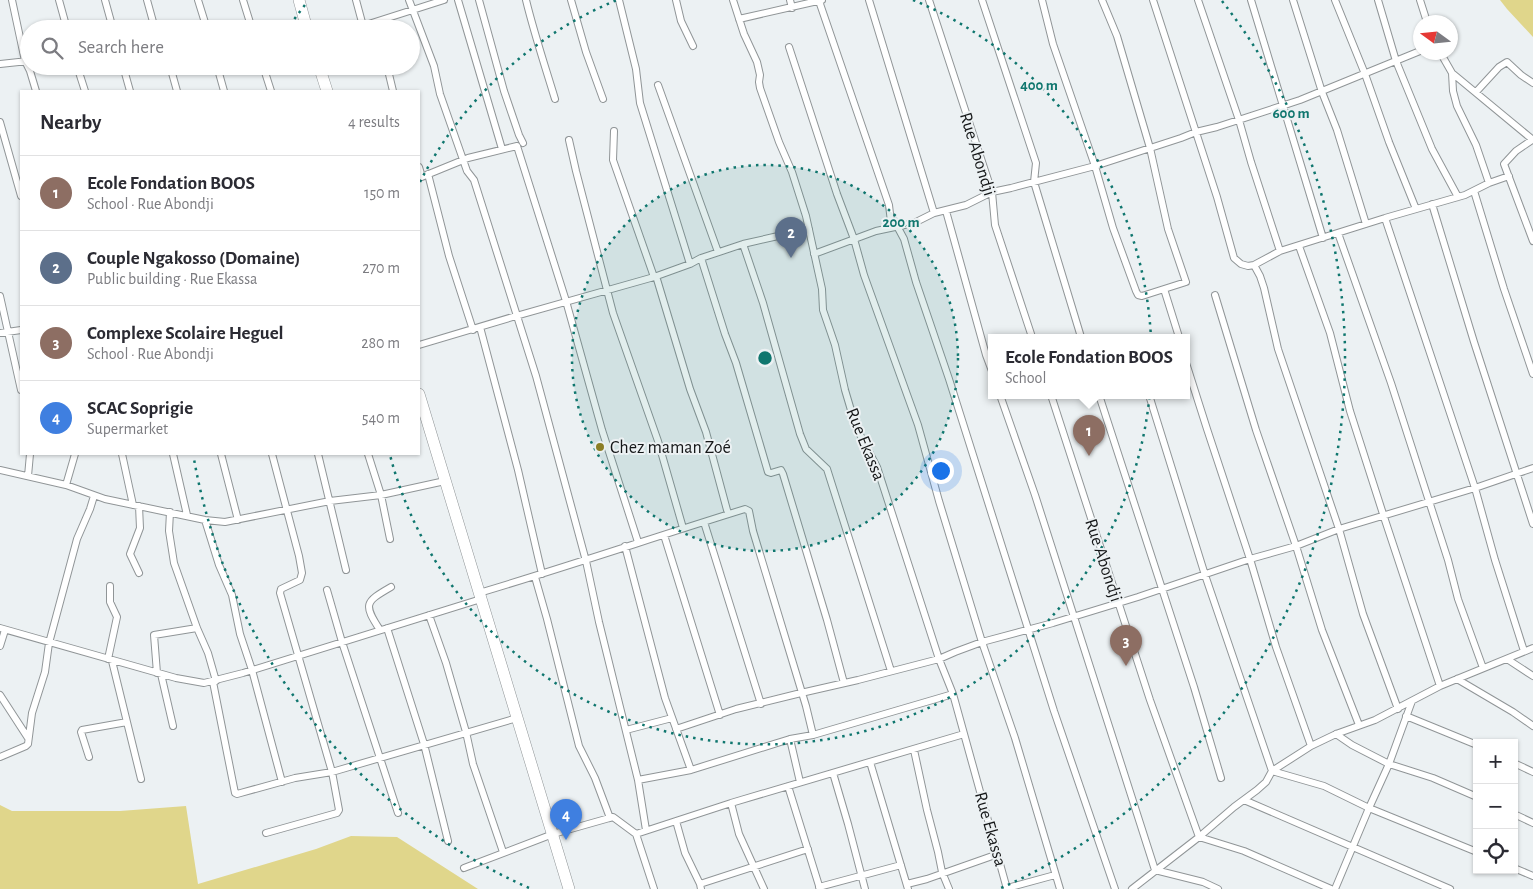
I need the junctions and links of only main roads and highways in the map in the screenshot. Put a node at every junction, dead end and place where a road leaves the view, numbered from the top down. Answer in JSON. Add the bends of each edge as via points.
{"nodes":[{"id":1,"x":299,"y":0,"type":"edge"},
{"id":2,"x":305,"y":20,"type":"edge"},
{"id":3,"x":322,"y":75,"type":"edge"},
{"id":4,"x":327,"y":90,"type":"edge"},
{"id":5,"x":420,"y":397,"type":"edge"},
{"id":6,"x":569,"y":889,"type":"edge"}],
"edges":[{"from":1,"to":2,"type":"highway"},
{"from":3,"to":4,"type":"highway"},
{"from":5,"to":6,"type":"highway"}]}
